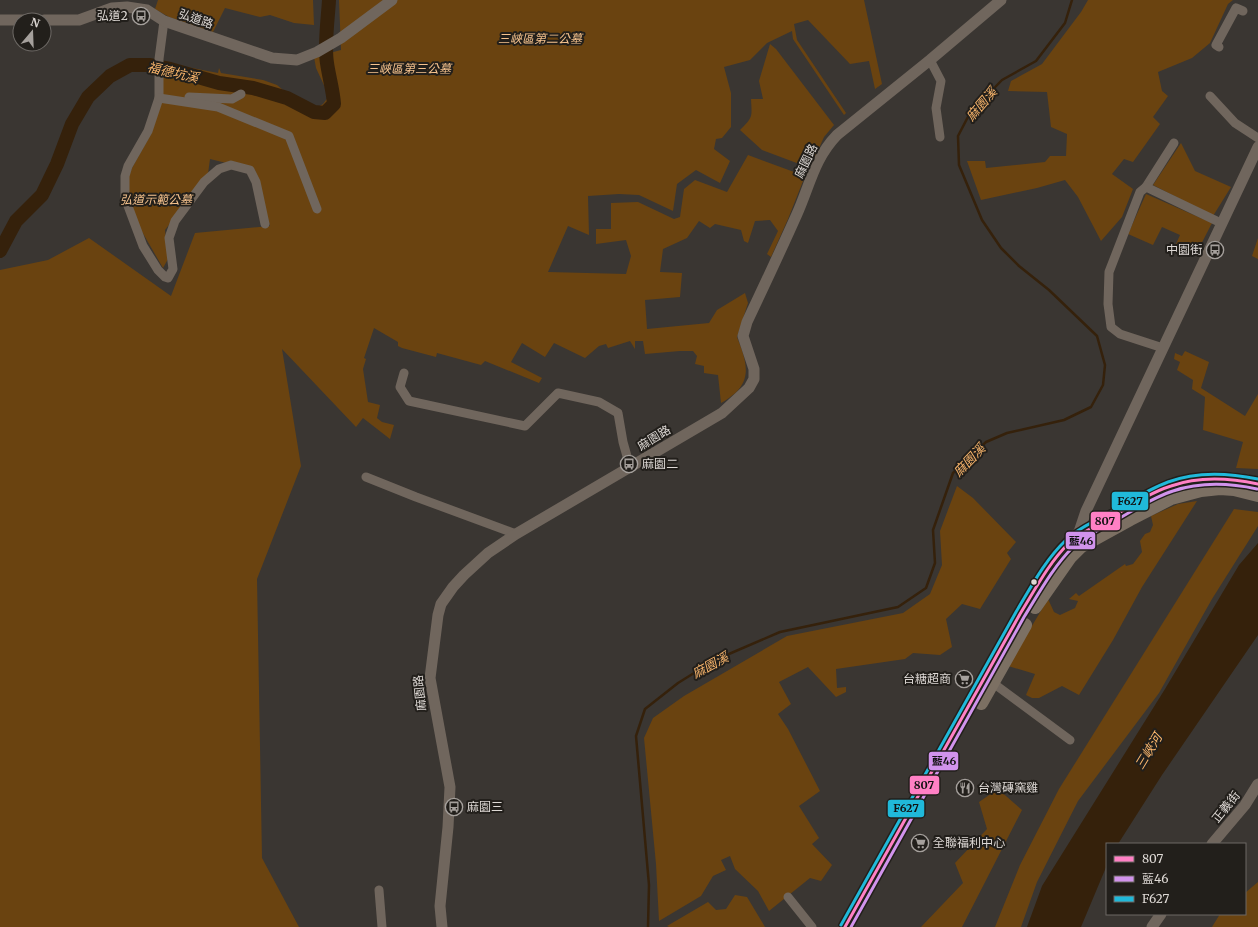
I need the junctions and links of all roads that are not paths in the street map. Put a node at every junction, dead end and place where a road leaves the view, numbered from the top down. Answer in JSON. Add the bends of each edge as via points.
{"nodes":[{"id":1,"x":392,"y":0,"type":"edge"},
{"id":2,"x":1001,"y":0,"type":"edge"},
{"id":3,"x":1243,"y":11,"type":"dead end"},
{"id":4,"x":0,"y":20,"type":"edge"},
{"id":5,"x":12,"y":20,"type":"edge"},
{"id":6,"x":52,"y":20,"type":"edge"},
{"id":7,"x":164,"y":21,"type":"junction"},
{"id":8,"x":1219,"y":47,"type":"dead end"},
{"id":9,"x":930,"y":60,"type":"junction"},
{"id":10,"x":241,"y":94,"type":"dead end"},
{"id":11,"x":1210,"y":96,"type":"dead end"},
{"id":12,"x":159,"y":98,"type":"junction"},
{"id":13,"x":178,"y":100,"type":"junction"},
{"id":14,"x":940,"y":136,"type":"dead end"},
{"id":15,"x":1258,"y":138,"type":"edge"},
{"id":16,"x":1174,"y":143,"type":"dead end"},
{"id":17,"x":1258,"y":148,"type":"edge"},
{"id":18,"x":1146,"y":187,"type":"junction"},
{"id":19,"x":317,"y":209,"type":"dead end"},
{"id":20,"x":1222,"y":222,"type":"junction"},
{"id":21,"x":265,"y":224,"type":"dead end"},
{"id":22,"x":1163,"y":348,"type":"junction"},
{"id":23,"x":404,"y":373,"type":"dead end"},
{"id":24,"x":630,"y":467,"type":"junction"},
{"id":25,"x":366,"y":477,"type":"dead end"},
{"id":26,"x":1231,"y":484,"type":"junction"},
{"id":27,"x":1258,"y":484,"type":"edge"},
{"id":28,"x":1258,"y":495,"type":"edge"},
{"id":29,"x":516,"y":534,"type":"junction"},
{"id":30,"x":1080,"y":540,"type":"junction"},
{"id":31,"x":993,"y":683,"type":"junction"},
{"id":32,"x":1070,"y":740,"type":"dead end"},
{"id":33,"x":1258,"y":784,"type":"edge"},
{"id":34,"x":1213,"y":843,"type":"edge"},
{"id":35,"x":379,"y":890,"type":"dead end"},
{"id":36,"x":788,"y":897,"type":"dead end"},
{"id":37,"x":1160,"y":915,"type":"edge"},
{"id":38,"x":382,"y":927,"type":"edge"},
{"id":39,"x":442,"y":927,"type":"edge"},
{"id":40,"x":812,"y":927,"type":"edge"},
{"id":41,"x":845,"y":927,"type":"edge"},
{"id":42,"x":855,"y":927,"type":"edge"},
{"id":43,"x":1152,"y":927,"type":"edge"}],
"edges":[{"from":1,"to":7,"type":"street","name":"弘道路","via":[[341,38],[297,60],[272,58]]},
{"from":2,"to":9,"type":"street","name":"麻園路"},
{"from":3,"to":8,"type":"street","via":[[1236,8],[1216,45]]},
{"from":4,"to":5,"type":"street"},
{"from":6,"to":7,"type":"street","name":"弘道路","via":[[79,20],[112,8],[127,6],[147,10]]},
{"from":7,"to":12,"type":"street"},
{"from":9,"to":14,"type":"street","via":[[941,81],[936,108]]},
{"from":9,"to":24,"type":"street","name":"麻園路","via":[[837,135],[819,158],[798,211],[747,322],[743,336],[754,369],[754,379],[749,388],[722,413]]},
{"from":10,"to":13,"type":"street","via":[[232,99],[188,97]]},
{"from":11,"to":15,"type":"street","via":[[1235,123]]},
{"from":12,"to":13,"type":"street"},
{"from":12,"to":21,"type":"street","via":[[148,131],[125,176],[125,198],[143,246],[158,270],[168,278],[173,269],[169,238],[175,221],[204,182],[219,169],[231,165],[250,170],[256,182]]},
{"from":13,"to":19,"type":"street","via":[[218,107],[290,136]]},
{"from":16,"to":18,"type":"street"},
{"from":17,"to":20,"type":"street"},
{"from":18,"to":20,"type":"street"},
{"from":18,"to":22,"type":"street","via":[[1140,192],[1109,272],[1108,304],[1111,327],[1120,334]]},
{"from":20,"to":22,"type":"street"},
{"from":22,"to":30,"type":"street","via":[[1086,511]]},
{"from":23,"to":24,"type":"street","via":[[400,388],[409,401],[525,426],[558,393],[599,402],[618,413]]},
{"from":24,"to":29,"type":"street","name":"麻園路"},
{"from":25,"to":29,"type":"street"},
{"from":26,"to":27,"type":"main road"},
{"from":26,"to":28,"type":"main road"},
{"from":26,"to":30,"type":"main road","via":[[1192,481],[1171,486]]},
{"from":29,"to":39,"type":"street","name":"麻園路","via":[[488,553],[464,575],[441,604],[438,615],[430,678],[450,788],[440,906]]},
{"from":30,"to":31,"type":"main road","via":[[1037,603]]},
{"from":30,"to":41,"type":"main road","via":[[1065,548],[1043,576]]},
{"from":31,"to":32,"type":"street"},
{"from":31,"to":42,"type":"main road"},
{"from":33,"to":34,"type":"street","name":"正義街","via":[[1245,805]]},
{"from":35,"to":38,"type":"street"},
{"from":36,"to":40,"type":"street"},
{"from":37,"to":43,"type":"street"}]}
